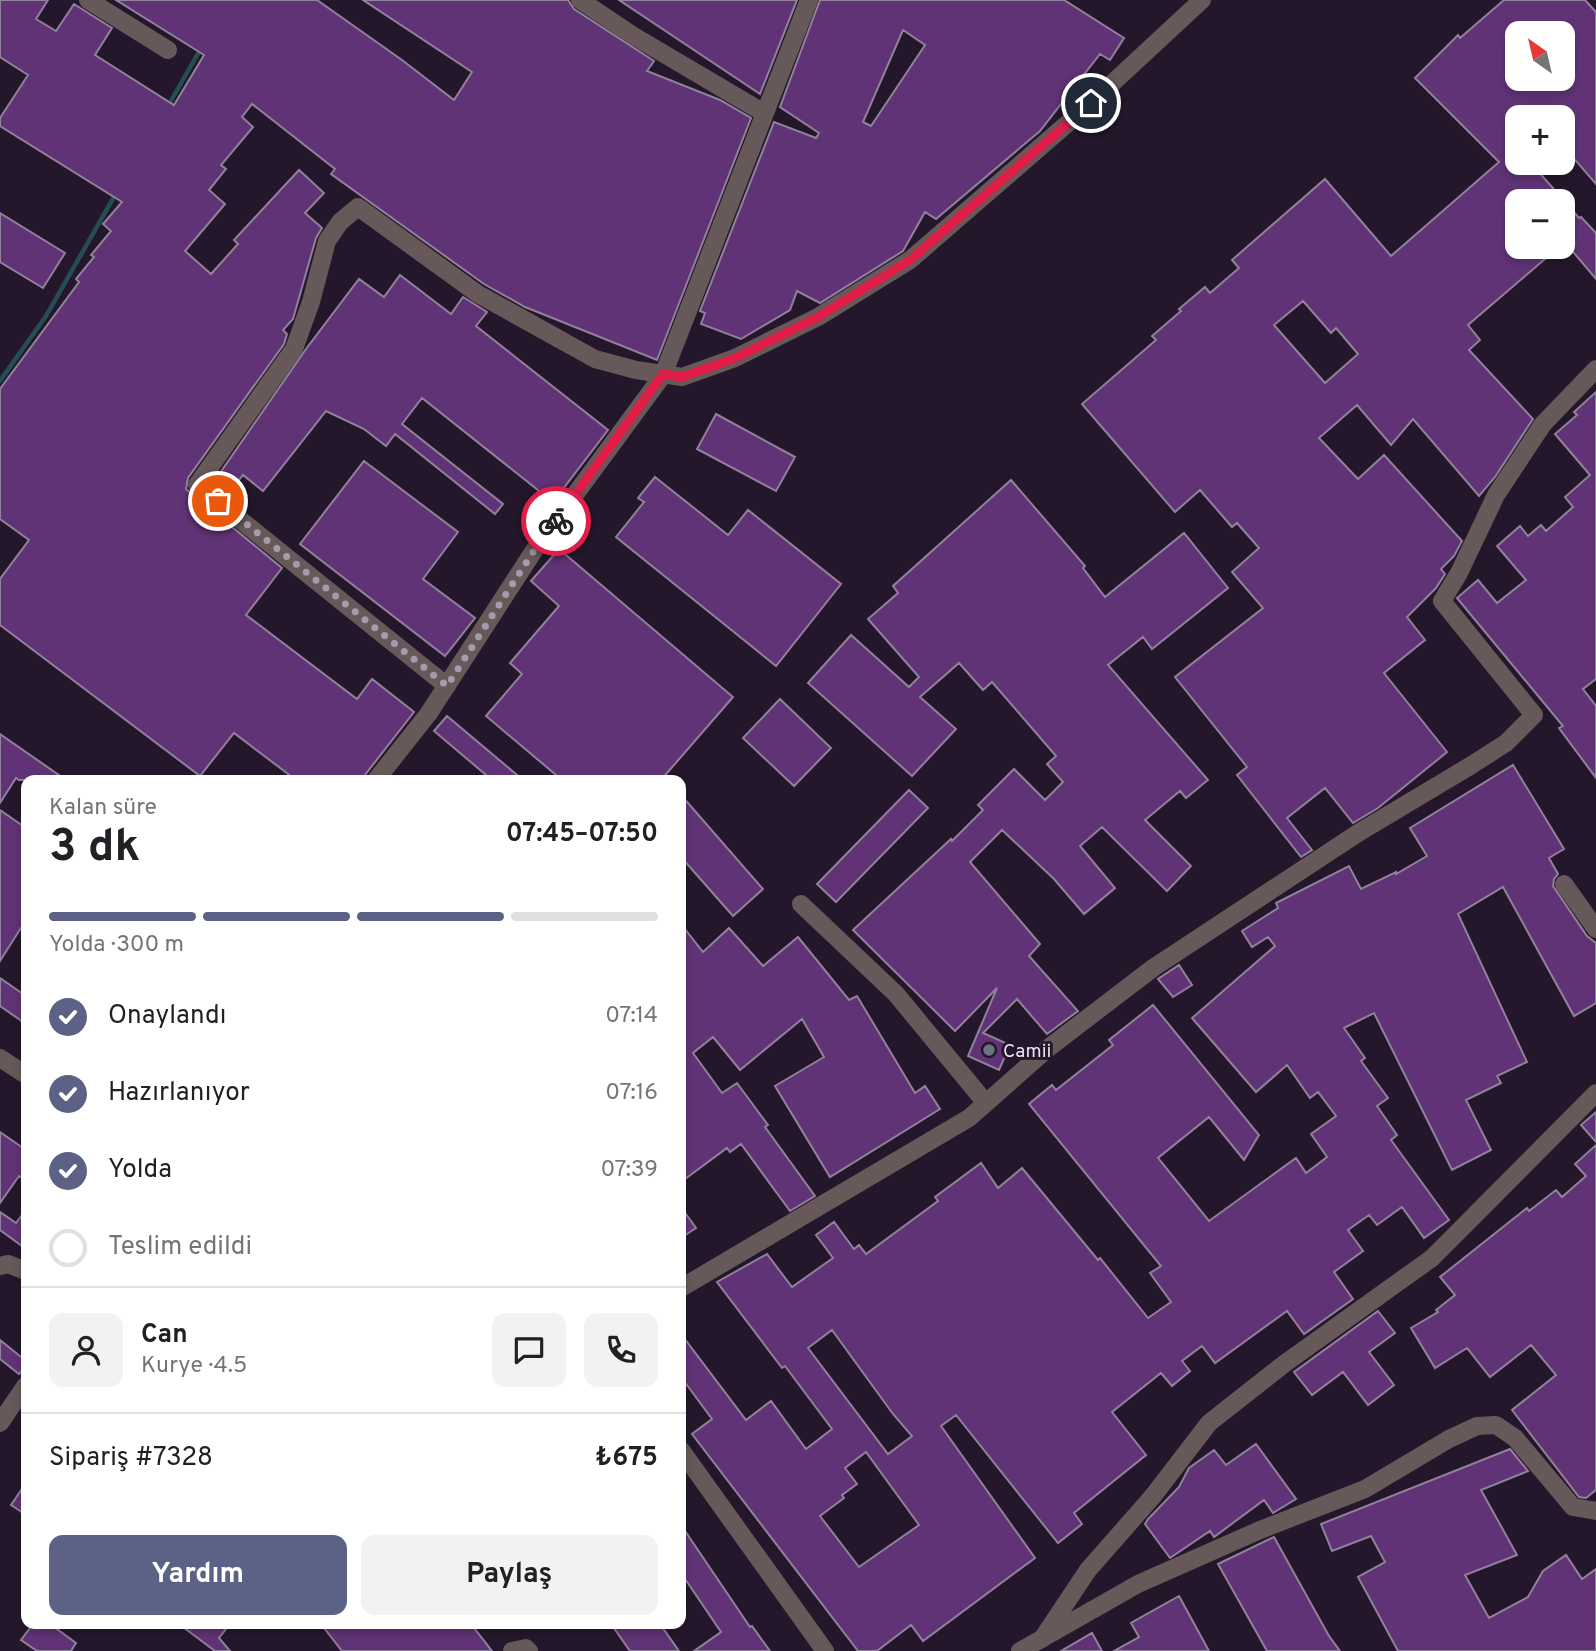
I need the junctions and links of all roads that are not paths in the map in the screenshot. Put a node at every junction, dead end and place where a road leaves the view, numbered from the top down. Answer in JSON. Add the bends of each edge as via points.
{"nodes":[{"id":1,"x":88,"y":0,"type":"edge"},
{"id":2,"x":580,"y":0,"type":"edge"},
{"id":3,"x":809,"y":0,"type":"edge"},
{"id":4,"x":1202,"y":0,"type":"edge"},
{"id":5,"x":168,"y":50,"type":"dead end"},
{"id":6,"x":764,"y":113,"type":"junction"},
{"id":7,"x":1596,"y":369,"type":"edge"},
{"id":8,"x":663,"y":374,"type":"junction"},
{"id":9,"x":447,"y":686,"type":"junction"},
{"id":10,"x":380,"y":775,"type":"edge"},
{"id":11,"x":1564,"y":884,"type":"dead end"},
{"id":12,"x":800,"y":904,"type":"dead end"},
{"id":13,"x":1596,"y":929,"type":"edge"},
{"id":14,"x":0,"y":1058,"type":"edge"},
{"id":15,"x":21,"y":1072,"type":"edge"},
{"id":16,"x":1596,"y":1093,"type":"edge"},
{"id":17,"x":985,"y":1102,"type":"junction"},
{"id":18,"x":0,"y":1266,"type":"edge"},
{"id":19,"x":21,"y":1269,"type":"edge"},
{"id":20,"x":686,"y":1285,"type":"edge"},
{"id":21,"x":21,"y":1392,"type":"edge"},
{"id":22,"x":0,"y":1423,"type":"edge"},
{"id":23,"x":686,"y":1457,"type":"edge"},
{"id":24,"x":1596,"y":1511,"type":"edge"},
{"id":25,"x":1042,"y":1639,"type":"junction"},
{"id":26,"x":512,"y":1651,"type":"edge"},
{"id":27,"x":529,"y":1651,"type":"edge"},
{"id":28,"x":825,"y":1651,"type":"edge"},
{"id":29,"x":1020,"y":1651,"type":"edge"}],
"edges":[{"from":1,"to":5,"type":"street"},
{"from":2,"to":6,"type":"street"},
{"from":3,"to":6,"type":"street"},
{"from":4,"to":8,"type":"street","via":[[910,260],[818,317],[735,358],[682,377]]},
{"from":6,"to":8,"type":"street"},
{"from":7,"to":17,"type":"street","via":[[1543,424],[1496,495],[1442,601],[1534,715],[1527,724],[1506,743],[1358,833],[1153,968]]},
{"from":8,"to":9,"type":"street","via":[[535,549]]},
{"from":8,"to":9,"type":"street","via":[[595,359],[478,294],[358,207],[340,222],[327,241],[294,349],[197,485]]},
{"from":9,"to":10,"type":"street"},
{"from":11,"to":13,"type":"street"},
{"from":12,"to":17,"type":"street","via":[[896,994]]},
{"from":14,"to":15,"type":"street"},
{"from":16,"to":25,"type":"street","via":[[1432,1258],[1209,1423],[1088,1570]]},
{"from":17,"to":20,"type":"street","via":[[969,1118]]},
{"from":18,"to":19,"type":"street"},
{"from":21,"to":22,"type":"street"},
{"from":23,"to":28,"type":"street"},
{"from":24,"to":25,"type":"street","via":[[1573,1507],[1506,1431],[1496,1424],[1477,1426],[1366,1489],[1138,1584]]},
{"from":25,"to":29,"type":"street"},
{"from":26,"to":27,"type":"street"}]}
